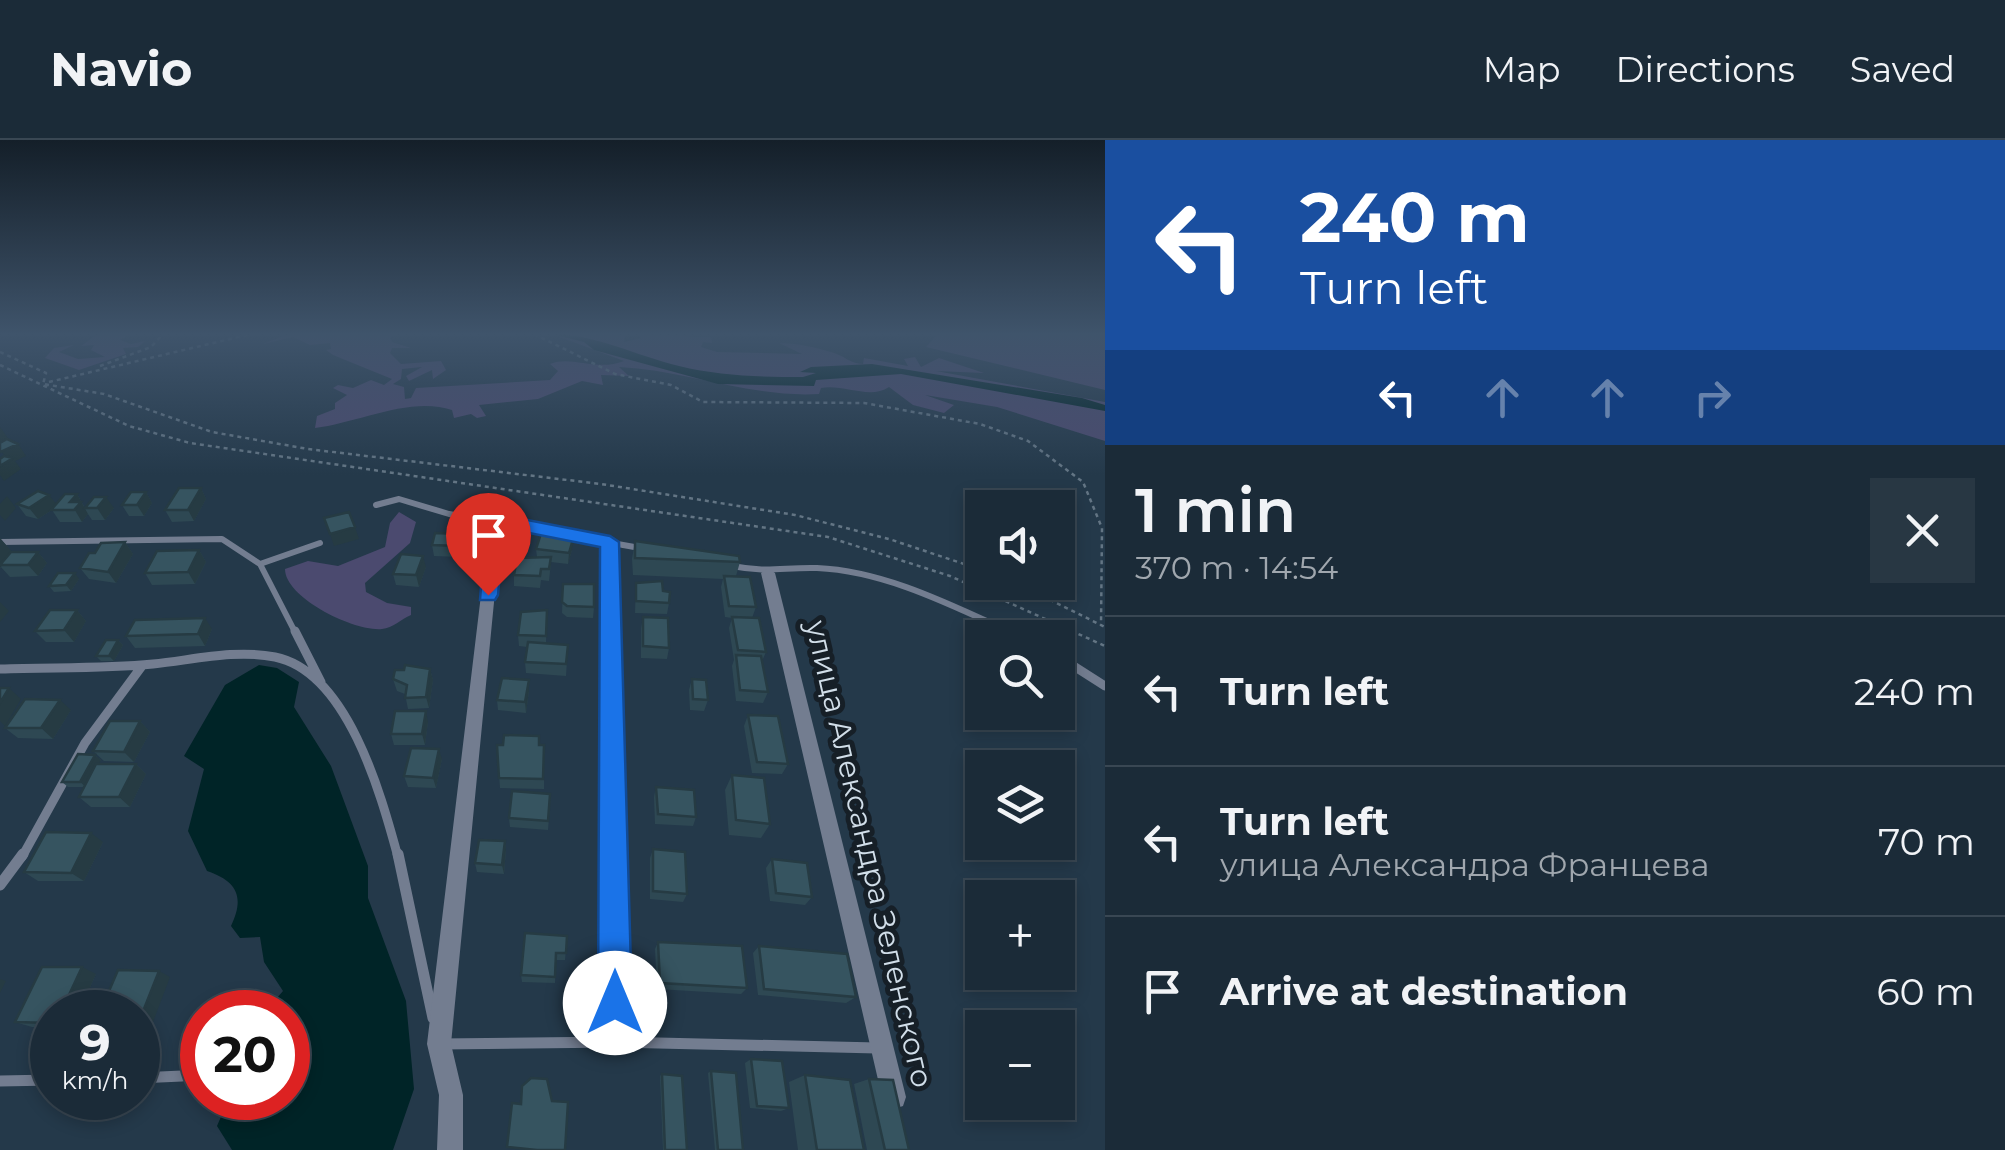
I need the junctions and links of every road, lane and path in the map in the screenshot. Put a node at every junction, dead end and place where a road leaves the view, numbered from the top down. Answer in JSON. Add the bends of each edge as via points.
{"nodes":[{"id":1,"x":37,"y":381,"type":"edge"},
{"id":2,"x":52,"y":381,"type":"edge"},
{"id":3,"x":648,"y":381,"type":"edge"},
{"id":4,"x":43,"y":384,"type":"junction"},
{"id":5,"x":376,"y":505,"type":"dead end"},
{"id":6,"x":496,"y":520,"type":"junction"},
{"id":7,"x":0,"y":542,"type":"edge"},
{"id":8,"x":610,"y":542,"type":"junction"},
{"id":9,"x":320,"y":543,"type":"dead end"},
{"id":10,"x":645,"y":549,"type":"edge"},
{"id":11,"x":716,"y":562,"type":"edge"},
{"id":12,"x":260,"y":564,"type":"junction"},
{"id":13,"x":965,"y":564,"type":"edge"},
{"id":14,"x":768,"y":573,"type":"junction"},
{"id":15,"x":1104,"y":585,"type":"edge"},
{"id":16,"x":1050,"y":600,"type":"edge"},
{"id":17,"x":981,"y":620,"type":"edge"},
{"id":18,"x":1103,"y":626,"type":"edge"},
{"id":19,"x":1105,"y":646,"type":"edge"},
{"id":20,"x":142,"y":666,"type":"junction"},
{"id":21,"x":1075,"y":667,"type":"edge"},
{"id":22,"x":0,"y":669,"type":"edge"},
{"id":23,"x":323,"y":686,"type":"junction"},
{"id":24,"x":1105,"y":686,"type":"edge"},
{"id":25,"x":0,"y":886,"type":"edge"},
{"id":26,"x":616,"y":1042,"type":"junction"},
{"id":27,"x":439,"y":1044,"type":"junction"},
{"id":28,"x":883,"y":1048,"type":"junction"},
{"id":29,"x":30,"y":1080,"type":"edge"},
{"id":30,"x":0,"y":1081,"type":"edge"},
{"id":31,"x":898,"y":1116,"type":"edge"},
{"id":32,"x":450,"y":1150,"type":"edge"}],
"edges":[{"from":1,"to":4,"type":"path"},
{"from":2,"to":4,"type":"path"},
{"from":3,"to":15,"type":"path","via":[[702,402],[864,403],[980,424],[1028,440],[1083,482],[1102,528]]},
{"from":4,"to":13,"type":"path","via":[[81,386],[157,416],[239,437],[815,519]]},
{"from":4,"to":19,"type":"path","via":[[130,426],[190,443],[824,536],[941,572]]},
{"from":5,"to":6,"type":"lane","via":[[399,499]]},
{"from":6,"to":8,"type":"lane"},
{"from":6,"to":27,"type":"street"},
{"from":7,"to":12,"type":"lane","via":[[222,539]]},
{"from":8,"to":10,"type":"lane"},
{"from":8,"to":26,"type":"lane"},
{"from":9,"to":12,"type":"lane"},
{"from":11,"to":14,"type":"lane"},
{"from":12,"to":23,"type":"lane"},
{"from":14,"to":17,"type":"lane","via":[[815,568],[908,589]]},
{"from":14,"to":28,"type":"street","name":"улица Александра Зеленского"},
{"from":15,"to":18,"type":"path"},
{"from":16,"to":18,"type":"path"},
{"from":20,"to":22,"type":"lane"},
{"from":20,"to":23,"type":"lane","via":[[255,655],[285,659]]},
{"from":20,"to":25,"type":"lane","via":[[84,743]]},
{"from":21,"to":24,"type":"lane"},
{"from":23,"to":27,"type":"lane","via":[[367,758],[397,844]]},
{"from":26,"to":27,"type":"lane"},
{"from":26,"to":28,"type":"lane"},
{"from":27,"to":32,"type":"street","via":[[452,1095]]},
{"from":28,"to":31,"type":"street","name":"улица Александра Зеленского"},
{"from":29,"to":30,"type":"lane"}]}
